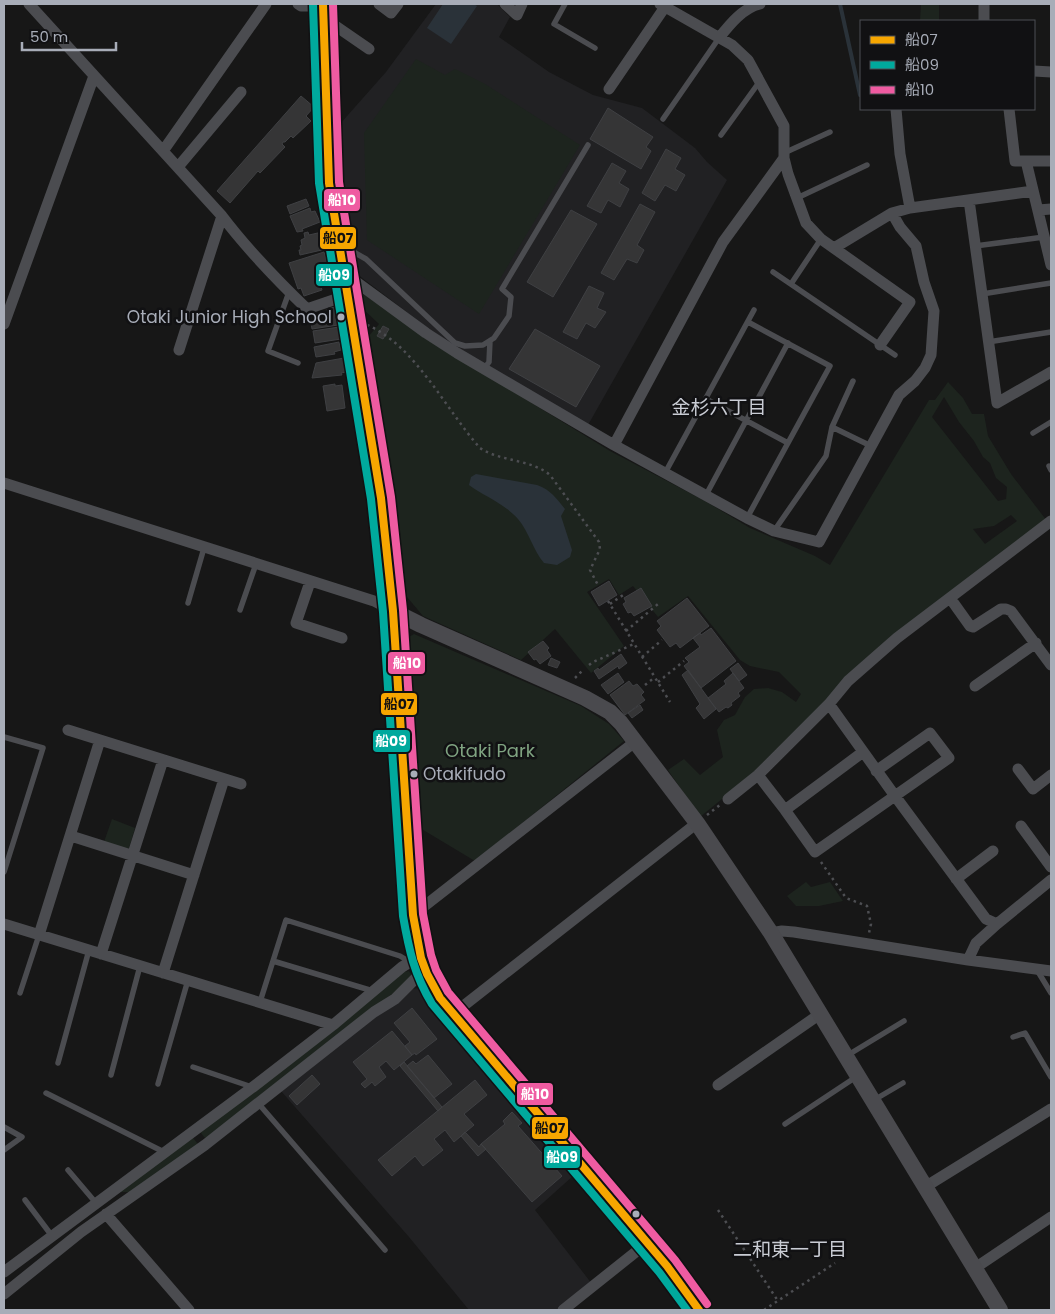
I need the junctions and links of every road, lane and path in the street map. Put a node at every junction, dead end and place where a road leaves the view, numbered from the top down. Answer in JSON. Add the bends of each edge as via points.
{"nodes":[{"id":1,"x":29,"y":4,"type":"edge"},
{"id":2,"x":266,"y":4,"type":"edge"},
{"id":3,"x":298,"y":4,"type":"edge"},
{"id":4,"x":379,"y":4,"type":"edge"},
{"id":5,"x":398,"y":4,"type":"edge"},
{"id":6,"x":506,"y":4,"type":"edge"},
{"id":7,"x":522,"y":4,"type":"edge"},
{"id":8,"x":565,"y":4,"type":"edge"},
{"id":9,"x":760,"y":4,"type":"edge"},
{"id":10,"x":984,"y":4,"type":"edge"},
{"id":11,"x":664,"y":5,"type":"edge"},
{"id":12,"x":324,"y":9,"type":"edge"},
{"id":13,"x":984,"y":20,"type":"edge"},
{"id":14,"x":719,"y":38,"type":"junction"},
{"id":15,"x":595,"y":48,"type":"dead end"},
{"id":16,"x":369,"y":49,"type":"dead end"},
{"id":17,"x":1035,"y":71,"type":"edge"},
{"id":18,"x":1051,"y":72,"type":"edge"},
{"id":19,"x":94,"y":76,"type":"junction"},
{"id":20,"x":760,"y":81,"type":"junction"},
{"id":21,"x":609,"y":89,"type":"dead end"},
{"id":22,"x":241,"y":92,"type":"dead end"},
{"id":23,"x":896,"y":110,"type":"edge"},
{"id":24,"x":1009,"y":110,"type":"edge"},
{"id":25,"x":663,"y":119,"type":"dead end"},
{"id":26,"x":830,"y":132,"type":"dead end"},
{"id":27,"x":721,"y":135,"type":"dead end"},
{"id":28,"x":588,"y":145,"type":"dead end"},
{"id":29,"x":163,"y":151,"type":"junction"},
{"id":30,"x":784,"y":155,"type":"junction"},
{"id":31,"x":1026,"y":161,"type":"junction"},
{"id":32,"x":1051,"y":162,"type":"edge"},
{"id":33,"x":867,"y":165,"type":"dead end"},
{"id":34,"x":178,"y":167,"type":"junction"},
{"id":35,"x":1033,"y":191,"type":"junction"},
{"id":36,"x":796,"y":198,"type":"junction"},
{"id":37,"x":969,"y":200,"type":"junction"},
{"id":38,"x":910,"y":208,"type":"junction"},
{"id":39,"x":1051,"y":209,"type":"edge"},
{"id":40,"x":1038,"y":210,"type":"junction"},
{"id":41,"x":892,"y":213,"type":"junction"},
{"id":42,"x":222,"y":216,"type":"junction"},
{"id":43,"x":1044,"y":237,"type":"junction"},
{"id":44,"x":821,"y":239,"type":"junction"},
{"id":45,"x":975,"y":246,"type":"junction"},
{"id":46,"x":834,"y":248,"type":"junction"},
{"id":47,"x":340,"y":250,"type":"junction"},
{"id":48,"x":1051,"y":262,"type":"edge"},
{"id":49,"x":773,"y":272,"type":"dead end"},
{"id":50,"x":344,"y":273,"type":"junction"},
{"id":51,"x":1051,"y":283,"type":"edge"},
{"id":52,"x":792,"y":284,"type":"junction"},
{"id":53,"x":289,"y":292,"type":"junction"},
{"id":54,"x":982,"y":294,"type":"junction"},
{"id":55,"x":348,"y":295,"type":"junction"},
{"id":56,"x":754,"y":310,"type":"dead end"},
{"id":57,"x":748,"y":322,"type":"junction"},
{"id":58,"x":4,"y":324,"type":"edge"},
{"id":59,"x":363,"y":324,"type":"dead end"},
{"id":60,"x":1051,"y":332,"type":"edge"},
{"id":61,"x":490,"y":342,"type":"junction"},
{"id":62,"x":988,"y":342,"type":"junction"},
{"id":63,"x":788,"y":343,"type":"junction"},
{"id":64,"x":880,"y":345,"type":"junction"},
{"id":65,"x":180,"y":350,"type":"dead end"},
{"id":66,"x":895,"y":355,"type":"dead end"},
{"id":67,"x":298,"y":363,"type":"dead end"},
{"id":68,"x":484,"y":369,"type":"junction"},
{"id":69,"x":1051,"y":372,"type":"edge"},
{"id":70,"x":853,"y":380,"type":"dead end"},
{"id":71,"x":706,"y":399,"type":"junction"},
{"id":72,"x":746,"y":421,"type":"junction"},
{"id":73,"x":1051,"y":422,"type":"edge"},
{"id":74,"x":832,"y":427,"type":"junction"},
{"id":75,"x":1033,"y":433,"type":"dead end"},
{"id":76,"x":614,"y":444,"type":"junction"},
{"id":77,"x":788,"y":444,"type":"junction"},
{"id":78,"x":871,"y":446,"type":"junction"},
{"id":79,"x":665,"y":473,"type":"junction"},
{"id":80,"x":4,"y":483,"type":"edge"},
{"id":81,"x":706,"y":495,"type":"junction"},
{"id":82,"x":747,"y":518,"type":"junction"},
{"id":83,"x":1051,"y":521,"type":"edge"},
{"id":84,"x":774,"y":530,"type":"junction"},
{"id":85,"x":204,"y":548,"type":"junction"},
{"id":86,"x":256,"y":564,"type":"junction"},
{"id":87,"x":310,"y":582,"type":"junction"},
{"id":88,"x":600,"y":587,"type":"dead end"},
{"id":89,"x":626,"y":592,"type":"dead end"},
{"id":90,"x":950,"y":598,"type":"junction"},
{"id":91,"x":188,"y":603,"type":"dead end"},
{"id":92,"x":658,"y":604,"type":"dead end"},
{"id":93,"x":240,"y":610,"type":"dead end"},
{"id":94,"x":393,"y":611,"type":"junction"},
{"id":95,"x":626,"y":631,"type":"junction"},
{"id":96,"x":342,"y":638,"type":"dead end"},
{"id":97,"x":662,"y":640,"type":"dead end"},
{"id":98,"x":1036,"y":643,"type":"junction"},
{"id":99,"x":634,"y":644,"type":"junction"},
{"id":100,"x":642,"y":657,"type":"junction"},
{"id":101,"x":684,"y":661,"type":"dead end"},
{"id":102,"x":1051,"y":665,"type":"edge"},
{"id":103,"x":589,"y":666,"type":"dead end"},
{"id":104,"x":584,"y":669,"type":"dead end"},
{"id":105,"x":655,"y":677,"type":"junction"},
{"id":106,"x":658,"y":682,"type":"junction"},
{"id":107,"x":570,"y":683,"type":"dead end"},
{"id":108,"x":644,"y":685,"type":"dead end"},
{"id":109,"x":976,"y":686,"type":"dead end"},
{"id":110,"x":670,"y":702,"type":"dead end"},
{"id":111,"x":829,"y":704,"type":"junction"},
{"id":112,"x":68,"y":730,"type":"dead end"},
{"id":113,"x":4,"y":737,"type":"edge"},
{"id":114,"x":100,"y":740,"type":"junction"},
{"id":115,"x":636,"y":741,"type":"junction"},
{"id":116,"x":863,"y":752,"type":"junction"},
{"id":117,"x":163,"y":760,"type":"junction"},
{"id":118,"x":1018,"y":768,"type":"dead end"},
{"id":119,"x":876,"y":771,"type":"junction"},
{"id":120,"x":758,"y":775,"type":"junction"},
{"id":121,"x":1051,"y":775,"type":"edge"},
{"id":122,"x":224,"y":779,"type":"junction"},
{"id":123,"x":241,"y":784,"type":"dead end"},
{"id":124,"x":894,"y":796,"type":"junction"},
{"id":125,"x":728,"y":799,"type":"joint"},
{"id":126,"x":785,"y":810,"type":"junction"},
{"id":127,"x":697,"y":823,"type":"junction"},
{"id":128,"x":1020,"y":826,"type":"dead end"},
{"id":129,"x":70,"y":836,"type":"junction"},
{"id":130,"x":993,"y":851,"type":"dead end"},
{"id":131,"x":815,"y":852,"type":"junction"},
{"id":132,"x":132,"y":855,"type":"junction"},
{"id":133,"x":1051,"y":867,"type":"edge"},
{"id":134,"x":4,"y":872,"type":"edge"},
{"id":135,"x":194,"y":875,"type":"junction"},
{"id":136,"x":956,"y":879,"type":"junction"},
{"id":137,"x":1051,"y":880,"type":"edge"},
{"id":138,"x":413,"y":916,"type":"junction"},
{"id":139,"x":4,"y":924,"type":"edge"},
{"id":140,"x":997,"y":924,"type":"junction"},
{"id":141,"x":771,"y":933,"type":"junction"},
{"id":142,"x":39,"y":935,"type":"junction"},
{"id":143,"x":867,"y":944,"type":"junction"},
{"id":144,"x":89,"y":950,"type":"junction"},
{"id":145,"x":101,"y":954,"type":"junction"},
{"id":146,"x":968,"y":960,"type":"junction"},
{"id":147,"x":273,"y":961,"type":"junction"},
{"id":148,"x":419,"y":964,"type":"junction"},
{"id":149,"x":140,"y":966,"type":"junction"},
{"id":150,"x":1037,"y":970,"type":"junction"},
{"id":151,"x":1051,"y":972,"type":"edge"},
{"id":152,"x":163,"y":973,"type":"junction"},
{"id":153,"x":188,"y":980,"type":"junction"},
{"id":154,"x":373,"y":991,"type":"junction"},
{"id":155,"x":20,"y":993,"type":"dead end"},
{"id":156,"x":1051,"y":993,"type":"edge"},
{"id":157,"x":260,"y":1002,"type":"junction"},
{"id":158,"x":453,"y":1014,"type":"junction"},
{"id":159,"x":820,"y":1014,"type":"junction"},
{"id":160,"x":904,"y":1021,"type":"dead end"},
{"id":161,"x":334,"y":1025,"type":"junction"},
{"id":162,"x":1013,"y":1038,"type":"dead end"},
{"id":163,"x":846,"y":1057,"type":"junction"},
{"id":164,"x":58,"y":1063,"type":"dead end"},
{"id":165,"x":193,"y":1067,"type":"dead end"},
{"id":166,"x":112,"y":1075,"type":"dead end"},
{"id":167,"x":857,"y":1075,"type":"junction"},
{"id":168,"x":1051,"y":1076,"type":"edge"},
{"id":169,"x":903,"y":1083,"type":"dead end"},
{"id":170,"x":158,"y":1084,"type":"dead end"},
{"id":171,"x":718,"y":1085,"type":"dead end"},
{"id":172,"x":253,"y":1087,"type":"junction"},
{"id":173,"x":46,"y":1093,"type":"dead end"},
{"id":174,"x":873,"y":1101,"type":"junction"},
{"id":175,"x":258,"y":1103,"type":"junction"},
{"id":176,"x":1051,"y":1109,"type":"edge"},
{"id":177,"x":786,"y":1124,"type":"dead end"},
{"id":178,"x":4,"y":1128,"type":"edge"},
{"id":179,"x":195,"y":1132,"type":"junction"},
{"id":180,"x":205,"y":1145,"type":"junction"},
{"id":181,"x":4,"y":1150,"type":"edge"},
{"id":182,"x":166,"y":1153,"type":"junction"},
{"id":183,"x":68,"y":1170,"type":"dead end"},
{"id":184,"x":925,"y":1186,"type":"junction"},
{"id":185,"x":25,"y":1200,"type":"dead end"},
{"id":186,"x":96,"y":1203,"type":"junction"},
{"id":187,"x":718,"y":1210,"type":"dead end"},
{"id":188,"x":106,"y":1214,"type":"junction"},
{"id":189,"x":1051,"y":1217,"type":"edge"},
{"id":190,"x":52,"y":1236,"type":"junction"},
{"id":191,"x":647,"y":1243,"type":"junction"},
{"id":192,"x":385,"y":1250,"type":"dead end"},
{"id":193,"x":835,"y":1263,"type":"dead end"},
{"id":194,"x":5,"y":1267,"type":"edge"},
{"id":195,"x":975,"y":1268,"type":"junction"},
{"id":196,"x":19,"y":1282,"type":"junction"},
{"id":197,"x":4,"y":1294,"type":"edge"},
{"id":198,"x":778,"y":1300,"type":"junction"},
{"id":199,"x":189,"y":1310,"type":"edge"},
{"id":200,"x":563,"y":1310,"type":"edge"},
{"id":201,"x":699,"y":1310,"type":"edge"},
{"id":202,"x":764,"y":1310,"type":"edge"},
{"id":203,"x":999,"y":1310,"type":"edge"}],
"edges":[{"from":1,"to":19,"type":"street"},
{"from":2,"to":29,"type":"street"},
{"from":3,"to":12,"type":"street"},
{"from":4,"to":5,"type":"street","via":[[391,13]]},
{"from":6,"to":7,"type":"street","via":[[516,15]]},
{"from":8,"to":15,"type":"lane","via":[[554,24]]},
{"from":9,"to":14,"type":"street","via":[[750,6]]},
{"from":10,"to":13,"type":"street"},
{"from":11,"to":14,"type":"street"},
{"from":11,"to":21,"type":"street"},
{"from":12,"to":16,"type":"street"},
{"from":12,"to":47,"type":"main road","via":[[329,183]]},
{"from":14,"to":20,"type":"street","via":[[741,52]]},
{"from":14,"to":25,"type":"lane"},
{"from":17,"to":18,"type":"street"},
{"from":19,"to":29,"type":"street"},
{"from":19,"to":58,"type":"street"},
{"from":20,"to":27,"type":"lane"},
{"from":20,"to":30,"type":"street","via":[[784,126]]},
{"from":22,"to":34,"type":"street"},
{"from":23,"to":38,"type":"street"},
{"from":24,"to":31,"type":"street","via":[[1016,161]]},
{"from":26,"to":30,"type":"lane"},
{"from":28,"to":61,"type":"lane","via":[[502,289],[511,296],[509,316]]},
{"from":29,"to":34,"type":"street"},
{"from":30,"to":36,"type":"street"},
{"from":30,"to":76,"type":"street","via":[[723,242]]},
{"from":31,"to":32,"type":"street"},
{"from":31,"to":35,"type":"street"},
{"from":33,"to":36,"type":"lane"},
{"from":34,"to":42,"type":"street"},
{"from":35,"to":37,"type":"street"},
{"from":35,"to":40,"type":"street"},
{"from":36,"to":44,"type":"street","via":[[806,223]]},
{"from":37,"to":38,"type":"street"},
{"from":37,"to":45,"type":"street"},
{"from":38,"to":41,"type":"street"},
{"from":39,"to":40,"type":"street"},
{"from":40,"to":43,"type":"street"},
{"from":41,"to":46,"type":"street"},
{"from":41,"to":78,"type":"street","via":[[918,250],[934,311],[932,349],[925,368],[900,394]]},
{"from":42,"to":53,"type":"street"},
{"from":42,"to":65,"type":"street"},
{"from":43,"to":45,"type":"lane"},
{"from":43,"to":48,"type":"street"},
{"from":44,"to":46,"type":"street"},
{"from":44,"to":52,"type":"lane"},
{"from":45,"to":54,"type":"street"},
{"from":46,"to":64,"type":"street","via":[[910,302]]},
{"from":47,"to":50,"type":"main road"},
{"from":47,"to":61,"type":"lane","via":[[350,250],[366,259],[455,343],[483,346]]},
{"from":49,"to":52,"type":"lane"},
{"from":50,"to":55,"type":"main road"},
{"from":50,"to":68,"type":"street","via":[[426,333]]},
{"from":51,"to":54,"type":"lane"},
{"from":52,"to":64,"type":"lane"},
{"from":53,"to":55,"type":"street","via":[[307,309]]},
{"from":53,"to":67,"type":"lane","via":[[268,351]]},
{"from":54,"to":62,"type":"street"},
{"from":55,"to":94,"type":"main road","via":[[381,498]]},
{"from":56,"to":57,"type":"lane"},
{"from":57,"to":63,"type":"lane"},
{"from":57,"to":71,"type":"lane"},
{"from":59,"to":88,"type":"path","via":[[389,337],[425,375],[480,448],[539,468],[550,475],[599,542],[600,549],[590,570]]},
{"from":60,"to":62,"type":"lane"},
{"from":61,"to":68,"type":"lane","via":[[489,362]]},
{"from":62,"to":69,"type":"street","via":[[997,403]]},
{"from":63,"to":72,"type":"lane"},
{"from":63,"to":77,"type":"lane","via":[[830,366]]},
{"from":64,"to":66,"type":"lane"},
{"from":68,"to":76,"type":"street"},
{"from":70,"to":74,"type":"lane"},
{"from":71,"to":72,"type":"lane"},
{"from":71,"to":79,"type":"lane"},
{"from":72,"to":77,"type":"lane"},
{"from":72,"to":81,"type":"lane"},
{"from":73,"to":75,"type":"lane"},
{"from":74,"to":78,"type":"lane"},
{"from":74,"to":84,"type":"lane","via":[[826,456]]},
{"from":76,"to":79,"type":"street"},
{"from":77,"to":82,"type":"lane"},
{"from":78,"to":84,"type":"street","via":[[819,542]]},
{"from":79,"to":81,"type":"street"},
{"from":80,"to":85,"type":"street"},
{"from":81,"to":82,"type":"street"},
{"from":82,"to":84,"type":"street"},
{"from":83,"to":90,"type":"street"},
{"from":85,"to":86,"type":"street"},
{"from":85,"to":91,"type":"lane"},
{"from":86,"to":87,"type":"street"},
{"from":86,"to":93,"type":"lane"},
{"from":87,"to":94,"type":"street","via":[[374,601]]},
{"from":87,"to":96,"type":"street","via":[[296,623]]},
{"from":89,"to":95,"type":"path","via":[[609,602]]},
{"from":90,"to":98,"type":"street","via":[[973,627],[1006,608]]},
{"from":90,"to":111,"type":"street","via":[[897,638],[848,681]]},
{"from":92,"to":95,"type":"path"},
{"from":94,"to":115,"type":"main road","via":[[585,698],[610,712]]},
{"from":94,"to":138,"type":"main road"},
{"from":95,"to":99,"type":"path"},
{"from":97,"to":100,"type":"path"},
{"from":98,"to":102,"type":"street"},
{"from":98,"to":109,"type":"street"},
{"from":99,"to":100,"type":"path"},
{"from":99,"to":103,"type":"path"},
{"from":100,"to":105,"type":"path"},
{"from":101,"to":106,"type":"path"},
{"from":104,"to":107,"type":"path"},
{"from":105,"to":106,"type":"path"},
{"from":105,"to":108,"type":"path"},
{"from":106,"to":110,"type":"path"},
{"from":111,"to":116,"type":"street"},
{"from":111,"to":120,"type":"street"},
{"from":112,"to":114,"type":"street"},
{"from":113,"to":134,"type":"lane","via":[[43,748]]},
{"from":114,"to":117,"type":"street"},
{"from":114,"to":129,"type":"street"},
{"from":115,"to":127,"type":"main road"},
{"from":115,"to":138,"type":"street"},
{"from":116,"to":119,"type":"street"},
{"from":116,"to":126,"type":"street"},
{"from":117,"to":122,"type":"street"},
{"from":117,"to":132,"type":"street"},
{"from":118,"to":121,"type":"street","via":[[1034,789]]},
{"from":119,"to":124,"type":"street"},
{"from":119,"to":124,"type":"street","via":[[930,733],[949,758]]},
{"from":120,"to":125,"type":"street"},
{"from":120,"to":126,"type":"street"},
{"from":122,"to":123,"type":"street"},
{"from":122,"to":135,"type":"street"},
{"from":124,"to":131,"type":"street"},
{"from":124,"to":136,"type":"street"},
{"from":125,"to":127,"type":"path"},
{"from":126,"to":131,"type":"street"},
{"from":127,"to":141,"type":"main road"},
{"from":127,"to":158,"type":"street"},
{"from":128,"to":133,"type":"street"},
{"from":129,"to":132,"type":"street"},
{"from":129,"to":142,"type":"street"},
{"from":130,"to":136,"type":"street"},
{"from":131,"to":143,"type":"path","via":[[846,898],[867,906],[871,924]]},
{"from":132,"to":135,"type":"street"},
{"from":132,"to":145,"type":"street"},
{"from":135,"to":152,"type":"street"},
{"from":136,"to":140,"type":"street","via":[[986,919]]},
{"from":137,"to":140,"type":"street"},
{"from":138,"to":148,"type":"main road"},
{"from":139,"to":142,"type":"street"},
{"from":140,"to":146,"type":"street","via":[[976,943]]},
{"from":141,"to":143,"type":"street","via":[[794,932]]},
{"from":141,"to":159,"type":"main road"},
{"from":142,"to":144,"type":"street"},
{"from":142,"to":155,"type":"lane"},
{"from":143,"to":146,"type":"street"},
{"from":144,"to":145,"type":"street"},
{"from":144,"to":164,"type":"lane"},
{"from":145,"to":149,"type":"street"},
{"from":146,"to":150,"type":"street"},
{"from":147,"to":148,"type":"lane","via":[[286,920]]},
{"from":147,"to":154,"type":"lane"},
{"from":147,"to":157,"type":"lane"},
{"from":148,"to":154,"type":"street"},
{"from":148,"to":158,"type":"main road"},
{"from":148,"to":175,"type":"street","via":[[395,999]]},
{"from":149,"to":152,"type":"street"},
{"from":149,"to":166,"type":"lane"},
{"from":150,"to":151,"type":"street"},
{"from":150,"to":156,"type":"lane"},
{"from":152,"to":153,"type":"street"},
{"from":153,"to":157,"type":"street"},
{"from":153,"to":170,"type":"lane"},
{"from":154,"to":161,"type":"street"},
{"from":157,"to":161,"type":"street"},
{"from":158,"to":191,"type":"main road"},
{"from":159,"to":163,"type":"main road"},
{"from":159,"to":171,"type":"street"},
{"from":160,"to":163,"type":"lane"},
{"from":161,"to":172,"type":"street"},
{"from":162,"to":168,"type":"lane","via":[[1025,1033]]},
{"from":163,"to":167,"type":"main road"},
{"from":165,"to":172,"type":"lane"},
{"from":167,"to":174,"type":"main road"},
{"from":167,"to":177,"type":"lane"},
{"from":169,"to":174,"type":"lane"},
{"from":172,"to":179,"type":"street"},
{"from":173,"to":182,"type":"lane"},
{"from":174,"to":184,"type":"main road"},
{"from":175,"to":180,"type":"street"},
{"from":175,"to":192,"type":"lane"},
{"from":176,"to":184,"type":"street"},
{"from":178,"to":181,"type":"lane","via":[[22,1137]]},
{"from":179,"to":180,"type":"street"},
{"from":179,"to":182,"type":"street"},
{"from":180,"to":188,"type":"street"},
{"from":182,"to":186,"type":"street"},
{"from":183,"to":186,"type":"lane"},
{"from":184,"to":195,"type":"main road"},
{"from":185,"to":190,"type":"lane"},
{"from":186,"to":190,"type":"street"},
{"from":187,"to":198,"type":"path"},
{"from":188,"to":196,"type":"street"},
{"from":188,"to":199,"type":"street"},
{"from":189,"to":195,"type":"street"},
{"from":190,"to":194,"type":"street"},
{"from":191,"to":200,"type":"street"},
{"from":191,"to":201,"type":"main road"},
{"from":193,"to":198,"type":"path"},
{"from":194,"to":196,"type":"street"},
{"from":195,"to":203,"type":"main road"},
{"from":196,"to":197,"type":"street"},
{"from":198,"to":202,"type":"path"}]}
